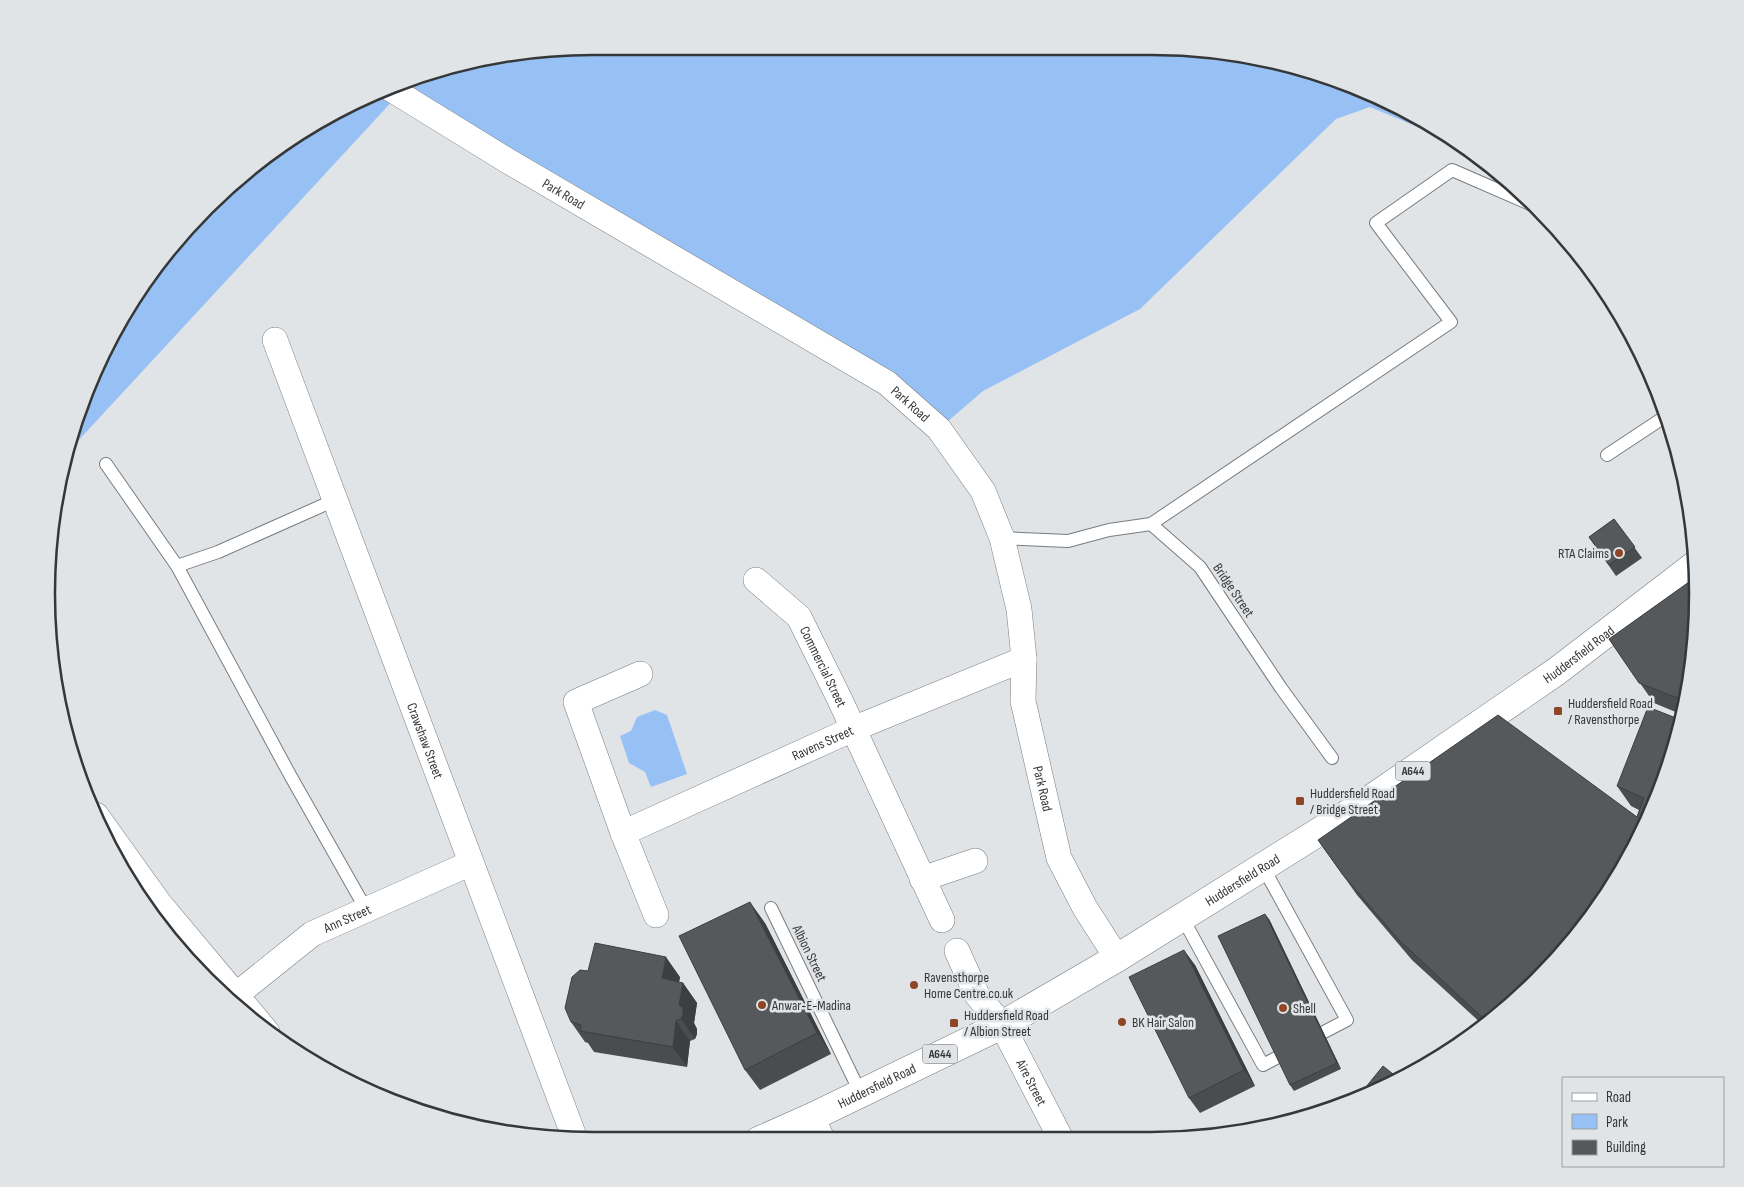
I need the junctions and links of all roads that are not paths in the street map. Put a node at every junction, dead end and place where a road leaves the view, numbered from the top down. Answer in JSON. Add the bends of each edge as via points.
{"nodes":[{"id":1,"x":397,"y":92,"type":"edge"},
{"id":2,"x":1514,"y":197,"type":"edge"},
{"id":3,"x":275,"y":340,"type":"dead end"},
{"id":4,"x":1660,"y":420,"type":"edge"},
{"id":5,"x":1607,"y":455,"type":"dead end"},
{"id":6,"x":106,"y":464,"type":"dead end"},
{"id":7,"x":335,"y":500,"type":"junction"},
{"id":8,"x":1151,"y":524,"type":"junction"},
{"id":9,"x":1002,"y":538,"type":"junction"},
{"id":10,"x":177,"y":566,"type":"junction"},
{"id":11,"x":1688,"y":570,"type":"edge"},
{"id":12,"x":756,"y":580,"type":"dead end"},
{"id":13,"x":1024,"y":659,"type":"junction"},
{"id":14,"x":640,"y":674,"type":"dead end"},
{"id":15,"x":853,"y":729,"type":"junction"},
{"id":16,"x":1332,"y":758,"type":"dead end"},
{"id":17,"x":623,"y":833,"type":"junction"},
{"id":18,"x":118,"y":846,"type":"edge"},
{"id":19,"x":975,"y":861,"type":"dead end"},
{"id":20,"x":472,"y":863,"type":"junction"},
{"id":21,"x":1263,"y":867,"type":"junction"},
{"id":22,"x":922,"y":879,"type":"junction"},
{"id":23,"x":771,"y":908,"type":"dead end"},
{"id":24,"x":367,"y":911,"type":"junction"},
{"id":25,"x":656,"y":915,"type":"dead end"},
{"id":26,"x":1182,"y":917,"type":"junction"},
{"id":27,"x":942,"y":920,"type":"dead end"},
{"id":28,"x":957,"y":951,"type":"dead end"},
{"id":29,"x":1117,"y":958,"type":"junction"},
{"id":30,"x":236,"y":994,"type":"junction"},
{"id":31,"x":241,"y":1001,"type":"edge"},
{"id":32,"x":1002,"y":1025,"type":"junction"},
{"id":33,"x":1324,"y":1032,"type":"edge"},
{"id":34,"x":1278,"y":1057,"type":"edge"},
{"id":35,"x":860,"y":1092,"type":"junction"},
{"id":36,"x":812,"y":1117,"type":"junction"},
{"id":37,"x":573,"y":1131,"type":"edge"},
{"id":38,"x":778,"y":1132,"type":"edge"},
{"id":39,"x":820,"y":1132,"type":"edge"},
{"id":40,"x":1057,"y":1132,"type":"edge"}],
"edges":[{"from":1,"to":9,"type":"street","name":"Park Road","via":[[887,383],[939,429],[983,490]]},
{"from":2,"to":8,"type":"lane","via":[[1452,170],[1376,223],[1451,322]]},
{"from":3,"to":7,"type":"street","name":"Crawshaw Street"},
{"from":4,"to":5,"type":"lane"},
{"from":6,"to":10,"type":"lane"},
{"from":7,"to":10,"type":"lane","via":[[218,552]]},
{"from":7,"to":20,"type":"street","name":"Crawshaw Street"},
{"from":8,"to":9,"type":"lane","via":[[1108,530],[1068,541]]},
{"from":8,"to":16,"type":"lane","name":"Bridge Street","via":[[1200,567]]},
{"from":9,"to":13,"type":"street","name":"Park Road","via":[[1019,609]]},
{"from":10,"to":24,"type":"lane"},
{"from":11,"to":21,"type":"highway","name":"Huddersfield Road","number":"A644","via":[[1549,676],[1365,804]]},
{"from":12,"to":15,"type":"street","name":"Commercial Street","via":[[799,617]]},
{"from":13,"to":15,"type":"street","name":"Ravens Street"},
{"from":13,"to":29,"type":"street","name":"Park Road","via":[[1022,700],[1059,858],[1085,908]]},
{"from":14,"to":17,"type":"street","via":[[576,702]]},
{"from":15,"to":17,"type":"street","name":"Ravens Street"},
{"from":15,"to":22,"type":"street","name":"Commercial Street"},
{"from":17,"to":25,"type":"street"},
{"from":18,"to":30,"type":"street","via":[[159,903]]},
{"from":19,"to":22,"type":"street"},
{"from":20,"to":24,"type":"street","name":"Ann Street"},
{"from":20,"to":37,"type":"street","name":"Crawshaw Street"},
{"from":21,"to":26,"type":"highway","name":"Huddersfield Road","number":"A644"},
{"from":21,"to":33,"type":"lane","via":[[1347,1020]]},
{"from":22,"to":27,"type":"street","name":"Commercial Street"},
{"from":23,"to":35,"type":"lane","name":"Albion Street"},
{"from":24,"to":30,"type":"street","name":"Ann Street","via":[[312,934]]},
{"from":26,"to":29,"type":"highway","name":"Huddersfield Road","number":"A644"},
{"from":26,"to":34,"type":"lane","via":[[1263,1065]]},
{"from":28,"to":32,"type":"street","via":[[977,995]]},
{"from":29,"to":32,"type":"highway","name":"Huddersfield Road","number":"A644"},
{"from":30,"to":31,"type":"street"},
{"from":32,"to":35,"type":"highway","name":"Huddersfield Road","number":"A644"},
{"from":32,"to":40,"type":"street","name":"Aire Street"},
{"from":35,"to":36,"type":"highway","name":"Huddersfield Road","number":"A644"},
{"from":36,"to":38,"type":"highway","name":"Huddersfield Road","number":"A644"},
{"from":36,"to":39,"type":"street"}]}
